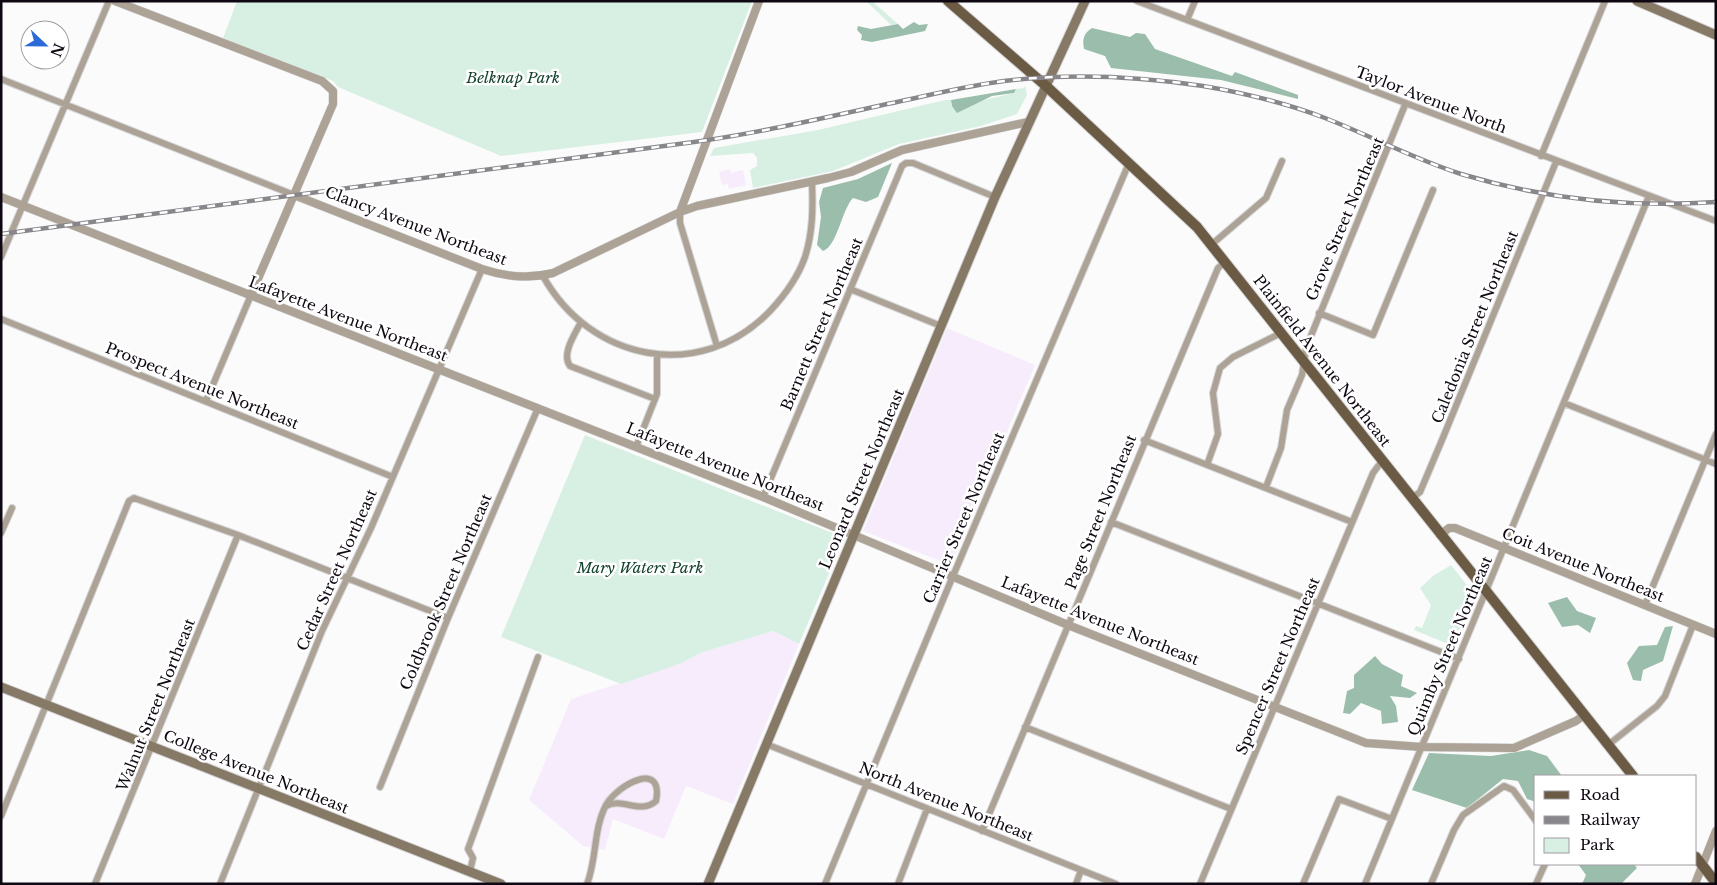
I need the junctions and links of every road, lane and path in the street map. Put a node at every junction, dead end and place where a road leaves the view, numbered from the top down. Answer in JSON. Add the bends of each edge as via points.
{"nodes":[{"id":1,"x":108,"y":1,"type":"edge"},
{"id":2,"x":115,"y":1,"type":"edge"},
{"id":3,"x":759,"y":1,"type":"edge"},
{"id":4,"x":948,"y":1,"type":"edge"},
{"id":5,"x":1085,"y":1,"type":"edge"},
{"id":6,"x":1137,"y":1,"type":"edge"},
{"id":7,"x":1195,"y":1,"type":"edge"},
{"id":8,"x":1605,"y":1,"type":"edge"},
{"id":9,"x":1637,"y":1,"type":"edge"},
{"id":10,"x":1187,"y":20,"type":"junction"},
{"id":11,"x":1716,"y":35,"type":"edge"},
{"id":12,"x":1,"y":79,"type":"edge"},
{"id":13,"x":1046,"y":86,"type":"junction"},
{"id":14,"x":65,"y":104,"type":"junction"},
{"id":15,"x":1405,"y":104,"type":"junction"},
{"id":16,"x":1028,"y":122,"type":"junction"},
{"id":17,"x":1541,"y":156,"type":"junction"},
{"id":18,"x":1282,"y":161,"type":"dead end"},
{"id":19,"x":1556,"y":162,"type":"junction"},
{"id":20,"x":1129,"y":163,"type":"junction"},
{"id":21,"x":812,"y":182,"type":"junction"},
{"id":22,"x":1433,"y":190,"type":"dead end"},
{"id":23,"x":294,"y":195,"type":"junction"},
{"id":24,"x":1649,"y":196,"type":"junction"},
{"id":25,"x":1,"y":197,"type":"edge"},
{"id":26,"x":995,"y":197,"type":"junction"},
{"id":27,"x":23,"y":206,"type":"junction"},
{"id":28,"x":680,"y":212,"type":"junction"},
{"id":29,"x":1716,"y":221,"type":"edge"},
{"id":30,"x":1211,"y":245,"type":"junction"},
{"id":31,"x":1,"y":257,"type":"edge"},
{"id":32,"x":1225,"y":262,"type":"junction"},
{"id":33,"x":482,"y":269,"type":"junction"},
{"id":34,"x":543,"y":276,"type":"junction"},
{"id":35,"x":850,"y":289,"type":"junction"},
{"id":36,"x":251,"y":295,"type":"junction"},
{"id":37,"x":1319,"y":313,"type":"junction"},
{"id":38,"x":1,"y":319,"type":"edge"},
{"id":39,"x":581,"y":322,"type":"junction"},
{"id":40,"x":941,"y":326,"type":"junction"},
{"id":41,"x":1281,"y":333,"type":"junction"},
{"id":42,"x":717,"y":346,"type":"junction"},
{"id":43,"x":657,"y":355,"type":"junction"},
{"id":44,"x":1304,"y":362,"type":"junction"},
{"id":45,"x":439,"y":369,"type":"junction"},
{"id":46,"x":656,"y":399,"type":"junction"},
{"id":47,"x":206,"y":401,"type":"junction"},
{"id":48,"x":1564,"y":403,"type":"junction"},
{"id":49,"x":538,"y":408,"type":"junction"},
{"id":50,"x":1716,"y":434,"type":"edge"},
{"id":51,"x":1144,"y":440,"type":"junction"},
{"id":52,"x":636,"y":447,"type":"junction"},
{"id":53,"x":1705,"y":459,"type":"junction"},
{"id":54,"x":1382,"y":461,"type":"junction"},
{"id":55,"x":1716,"y":464,"type":"edge"},
{"id":56,"x":1207,"y":465,"type":"junction"},
{"id":57,"x":393,"y":476,"type":"junction"},
{"id":58,"x":1266,"y":487,"type":"junction"},
{"id":59,"x":763,"y":497,"type":"junction"},
{"id":60,"x":1412,"y":498,"type":"junction"},
{"id":61,"x":12,"y":508,"type":"dead end"},
{"id":62,"x":1111,"y":522,"type":"junction"},
{"id":63,"x":1352,"y":522,"type":"junction"},
{"id":64,"x":1,"y":534,"type":"edge"},
{"id":65,"x":854,"y":534,"type":"junction"},
{"id":66,"x":1440,"y":535,"type":"junction"},
{"id":67,"x":238,"y":536,"type":"junction"},
{"id":68,"x":1505,"y":548,"type":"junction"},
{"id":69,"x":953,"y":575,"type":"junction"},
{"id":70,"x":348,"y":578,"type":"junction"},
{"id":71,"x":1487,"y":592,"type":"junction"},
{"id":72,"x":1318,"y":603,"type":"junction"},
{"id":73,"x":1645,"y":605,"type":"junction"},
{"id":74,"x":448,"y":618,"type":"junction"},
{"id":75,"x":1068,"y":625,"type":"junction"},
{"id":76,"x":1693,"y":625,"type":"junction"},
{"id":77,"x":1716,"y":634,"type":"edge"},
{"id":78,"x":538,"y":657,"type":"dead end"},
{"id":79,"x":1458,"y":659,"type":"junction"},
{"id":80,"x":1,"y":687,"type":"edge"},
{"id":81,"x":47,"y":704,"type":"junction"},
{"id":82,"x":1274,"y":706,"type":"junction"},
{"id":83,"x":1584,"y":715,"type":"junction"},
{"id":84,"x":1025,"y":727,"type":"junction"},
{"id":85,"x":766,"y":744,"type":"junction"},
{"id":86,"x":1608,"y":745,"type":"junction"},
{"id":87,"x":152,"y":746,"type":"junction"},
{"id":88,"x":1422,"y":747,"type":"junction"},
{"id":89,"x":1632,"y":775,"type":"edge"},
{"id":90,"x":867,"y":784,"type":"junction"},
{"id":91,"x":380,"y":787,"type":"dead end"},
{"id":92,"x":260,"y":788,"type":"junction"},
{"id":93,"x":606,"y":806,"type":"junction"},
{"id":94,"x":927,"y":809,"type":"junction"},
{"id":95,"x":1231,"y":809,"type":"junction"},
{"id":96,"x":1,"y":816,"type":"edge"},
{"id":97,"x":1534,"y":818,"type":"edge"},
{"id":98,"x":1392,"y":819,"type":"junction"},
{"id":99,"x":982,"y":831,"type":"junction"},
{"id":100,"x":1716,"y":831,"type":"edge"},
{"id":101,"x":1697,"y":858,"type":"edge"},
{"id":102,"x":1545,"y":865,"type":"edge"},
{"id":103,"x":1702,"y":866,"type":"junction"},
{"id":104,"x":1081,"y":870,"type":"junction"},
{"id":105,"x":470,"y":871,"type":"junction"},
{"id":106,"x":1716,"y":883,"type":"edge"},
{"id":107,"x":95,"y":884,"type":"edge"},
{"id":108,"x":220,"y":884,"type":"edge"},
{"id":109,"x":501,"y":884,"type":"edge"},
{"id":110,"x":586,"y":884,"type":"edge"},
{"id":111,"x":708,"y":884,"type":"edge"},
{"id":112,"x":826,"y":884,"type":"edge"},
{"id":113,"x":898,"y":884,"type":"edge"},
{"id":114,"x":1076,"y":884,"type":"edge"},
{"id":115,"x":1116,"y":884,"type":"edge"},
{"id":116,"x":1200,"y":884,"type":"edge"},
{"id":117,"x":1304,"y":884,"type":"edge"},
{"id":118,"x":1365,"y":884,"type":"edge"},
{"id":119,"x":1432,"y":884,"type":"edge"},
{"id":120,"x":1536,"y":884,"type":"edge"},
{"id":121,"x":1695,"y":884,"type":"edge"}],
"edges":[{"from":1,"to":14,"type":"street"},
{"from":2,"to":23,"type":"street","via":[[322,81],[334,91],[333,104]]},
{"from":3,"to":28,"type":"street"},
{"from":4,"to":13,"type":"main road","name":"Plainfield Avenue Northeast"},
{"from":5,"to":13,"type":"main road","name":"Leonard Street Northeast"},
{"from":6,"to":10,"type":"street","name":"Taylor Avenue North"},
{"from":7,"to":10,"type":"street"},
{"from":8,"to":17,"type":"street"},
{"from":9,"to":11,"type":"main road"},
{"from":10,"to":15,"type":"street","name":"Taylor Avenue North"},
{"from":12,"to":14,"type":"street","name":"Clancy Avenue Northeast"},
{"from":13,"to":16,"type":"main road","name":"Leonard Street Northeast"},
{"from":13,"to":20,"type":"main road","name":"Plainfield Avenue Northeast"},
{"from":14,"to":23,"type":"street","name":"Clancy Avenue Northeast"},
{"from":14,"to":27,"type":"street"},
{"from":15,"to":17,"type":"street","name":"Taylor Avenue North"},
{"from":15,"to":37,"type":"street","name":"Grove Street Northeast"},
{"from":16,"to":21,"type":"street","name":"Clancy Avenue Northeast","via":[[902,150],[851,172]]},
{"from":16,"to":26,"type":"main road","name":"Leonard Street Northeast"},
{"from":17,"to":19,"type":"street","name":"Taylor Avenue North"},
{"from":18,"to":30,"type":"street","via":[[1266,198]]},
{"from":19,"to":24,"type":"street","name":"Taylor Avenue North"},
{"from":19,"to":60,"type":"street","name":"Caledonia Street Northeast","via":[[1420,492]]},
{"from":20,"to":30,"type":"main road","name":"Plainfield Avenue Northeast","via":[[1186,216]]},
{"from":20,"to":69,"type":"street","name":"Carrier Street Northeast"},
{"from":21,"to":28,"type":"street","name":"Clancy Avenue Northeast"},
{"from":21,"to":42,"type":"street","via":[[811,234],[794,279],[758,322]]},
{"from":22,"to":37,"type":"street","via":[[1373,336]]},
{"from":23,"to":33,"type":"street","name":"Clancy Avenue Northeast"},
{"from":23,"to":36,"type":"street"},
{"from":24,"to":29,"type":"street","name":"Taylor Avenue North"},
{"from":24,"to":48,"type":"street","name":"Quimby Street Northeast"},
{"from":25,"to":27,"type":"street","name":"Lafayette Avenue Northeast"},
{"from":26,"to":35,"type":"street","name":"Barnett Street Northeast","via":[[906,163]]},
{"from":26,"to":40,"type":"main road","name":"Leonard Street Northeast"},
{"from":27,"to":31,"type":"street"},
{"from":27,"to":36,"type":"street","name":"Lafayette Avenue Northeast"},
{"from":28,"to":34,"type":"street","name":"Clancy Avenue Northeast"},
{"from":28,"to":42,"type":"street","via":[[680,223]]},
{"from":30,"to":32,"type":"main road","name":"Plainfield Avenue Northeast"},
{"from":32,"to":41,"type":"main road","name":"Plainfield Avenue Northeast"},
{"from":32,"to":51,"type":"street","name":"Page Street Northeast","via":[[1218,268]]},
{"from":33,"to":34,"type":"street","name":"Clancy Avenue Northeast","via":[[512,276]]},
{"from":33,"to":45,"type":"street","name":"Cedar Street Northeast"},
{"from":34,"to":39,"type":"street","via":[[564,306]]},
{"from":35,"to":40,"type":"street"},
{"from":35,"to":59,"type":"street","name":"Barnett Street Northeast"},
{"from":36,"to":45,"type":"street","name":"Lafayette Avenue Northeast"},
{"from":36,"to":47,"type":"street"},
{"from":37,"to":44,"type":"street","name":"Grove Street Northeast"},
{"from":38,"to":47,"type":"street","name":"Prospect Avenue Northeast"},
{"from":39,"to":43,"type":"street","via":[[623,347]]},
{"from":39,"to":46,"type":"street","via":[[567,353],[570,366]]},
{"from":40,"to":65,"type":"main road","name":"Leonard Street Northeast"},
{"from":41,"to":44,"type":"main road","name":"Plainfield Avenue Northeast"},
{"from":41,"to":56,"type":"street","via":[[1233,357],[1220,368],[1213,393],[1218,434]]},
{"from":42,"to":43,"type":"street","via":[[693,353]]},
{"from":43,"to":46,"type":"street"},
{"from":44,"to":54,"type":"main road","name":"Plainfield Avenue Northeast"},
{"from":44,"to":58,"type":"street","name":"Grove Street Northeast","via":[[1287,410],[1278,458]]},
{"from":45,"to":49,"type":"street","name":"Lafayette Avenue Northeast"},
{"from":45,"to":57,"type":"street","name":"Cedar Street Northeast"},
{"from":46,"to":52,"type":"street"},
{"from":47,"to":57,"type":"street","name":"Prospect Avenue Northeast"},
{"from":48,"to":53,"type":"street"},
{"from":48,"to":68,"type":"street","name":"Quimby Street Northeast"},
{"from":49,"to":52,"type":"street","name":"Lafayette Avenue Northeast"},
{"from":49,"to":74,"type":"street","name":"Coldbrook Street Northeast"},
{"from":50,"to":53,"type":"street"},
{"from":51,"to":56,"type":"street"},
{"from":51,"to":62,"type":"street","name":"Page Street Northeast"},
{"from":52,"to":59,"type":"street","name":"Lafayette Avenue Northeast"},
{"from":53,"to":55,"type":"street"},
{"from":53,"to":73,"type":"street"},
{"from":54,"to":60,"type":"main road","name":"Plainfield Avenue Northeast"},
{"from":54,"to":63,"type":"street","name":"Spencer Street Northeast","via":[[1373,472]]},
{"from":56,"to":58,"type":"street"},
{"from":57,"to":70,"type":"street","name":"Cedar Street Northeast"},
{"from":58,"to":63,"type":"street"},
{"from":59,"to":65,"type":"street","name":"Lafayette Avenue Northeast"},
{"from":60,"to":66,"type":"main road","name":"Plainfield Avenue Northeast"},
{"from":61,"to":64,"type":"street"},
{"from":62,"to":72,"type":"street"},
{"from":62,"to":75,"type":"street","name":"Page Street Northeast"},
{"from":63,"to":72,"type":"street","name":"Spencer Street Northeast"},
{"from":65,"to":69,"type":"street","name":"Lafayette Avenue Northeast"},
{"from":65,"to":85,"type":"main road","name":"Leonard Street Northeast"},
{"from":66,"to":68,"type":"street","name":"Coit Avenue Northeast","via":[[1449,528],[1455,528]]},
{"from":66,"to":71,"type":"main road","name":"Plainfield Avenue Northeast"},
{"from":67,"to":70,"type":"street"},
{"from":67,"to":81,"type":"street","via":[[134,498],[129,502]]},
{"from":67,"to":87,"type":"street","name":"Walnut Street Northeast"},
{"from":68,"to":71,"type":"street","name":"Quimby Street Northeast"},
{"from":68,"to":73,"type":"street","name":"Coit Avenue Northeast"},
{"from":69,"to":75,"type":"street","name":"Lafayette Avenue Northeast"},
{"from":69,"to":90,"type":"street","name":"Carrier Street Northeast"},
{"from":70,"to":74,"type":"street"},
{"from":70,"to":92,"type":"street","name":"Cedar Street Northeast","via":[[322,631]]},
{"from":71,"to":79,"type":"street","name":"Quimby Street Northeast"},
{"from":71,"to":83,"type":"main road","name":"Plainfield Avenue Northeast"},
{"from":72,"to":79,"type":"street"},
{"from":72,"to":82,"type":"street","name":"Spencer Street Northeast"},
{"from":73,"to":76,"type":"street","name":"Coit Avenue Northeast"},
{"from":74,"to":91,"type":"street","name":"Coldbrook Street Northeast"},
{"from":75,"to":82,"type":"street","name":"Lafayette Avenue Northeast"},
{"from":75,"to":84,"type":"street","name":"Page Street Northeast"},
{"from":76,"to":77,"type":"street","name":"Coit Avenue Northeast"},
{"from":76,"to":86,"type":"street","via":[[1665,696]]},
{"from":78,"to":105,"type":"street","via":[[468,848],[473,858]]},
{"from":79,"to":88,"type":"street","name":"Quimby Street Northeast"},
{"from":80,"to":81,"type":"main road","name":"College Avenue Northeast"},
{"from":81,"to":87,"type":"main road","name":"College Avenue Northeast"},
{"from":81,"to":96,"type":"street"},
{"from":82,"to":88,"type":"street","name":"Lafayette Avenue Northeast","via":[[1366,743]]},
{"from":82,"to":95,"type":"street","name":"Spencer Street Northeast"},
{"from":83,"to":86,"type":"main road","name":"Plainfield Avenue Northeast"},
{"from":83,"to":88,"type":"street","name":"Lafayette Avenue Northeast","via":[[1514,748]]},
{"from":84,"to":95,"type":"street"},
{"from":84,"to":99,"type":"street","name":"Page Street Northeast"},
{"from":85,"to":90,"type":"street","name":"North Avenue Northeast"},
{"from":85,"to":111,"type":"main road","name":"Leonard Street Northeast"},
{"from":86,"to":89,"type":"main road","name":"Plainfield Avenue Northeast"},
{"from":87,"to":92,"type":"main road","name":"College Avenue Northeast"},
{"from":87,"to":107,"type":"street","name":"Walnut Street Northeast"},
{"from":88,"to":98,"type":"street","name":"Quimby Street Northeast"},
{"from":90,"to":94,"type":"street","name":"North Avenue Northeast"},
{"from":90,"to":112,"type":"street","name":"Carrier Street Northeast"},
{"from":92,"to":105,"type":"main road","name":"College Avenue Northeast"},
{"from":92,"to":108,"type":"street","name":"Cedar Street Northeast"},
{"from":93,"to":93,"type":"street","via":[[620,801],[641,807],[651,806],[656,801],[657,789],[647,779],[639,779],[620,788]]},
{"from":93,"to":110,"type":"street"},
{"from":94,"to":99,"type":"street","name":"North Avenue Northeast"},
{"from":94,"to":113,"type":"street"},
{"from":95,"to":116,"type":"street","name":"Spencer Street Northeast"},
{"from":97,"to":119,"type":"street","via":[[1514,790],[1504,786],[1463,815]]},
{"from":98,"to":117,"type":"street","via":[[1339,799]]},
{"from":98,"to":118,"type":"street","name":"Quimby Street Northeast"},
{"from":99,"to":104,"type":"street","name":"North Avenue Northeast"},
{"from":100,"to":103,"type":"street"},
{"from":101,"to":103,"type":"main road"},
{"from":102,"to":120,"type":"street"},
{"from":103,"to":106,"type":"main road"},
{"from":103,"to":121,"type":"street"},
{"from":104,"to":114,"type":"street"},
{"from":104,"to":115,"type":"street","name":"North Avenue Northeast"},
{"from":105,"to":109,"type":"main road","name":"College Avenue Northeast"}]}
